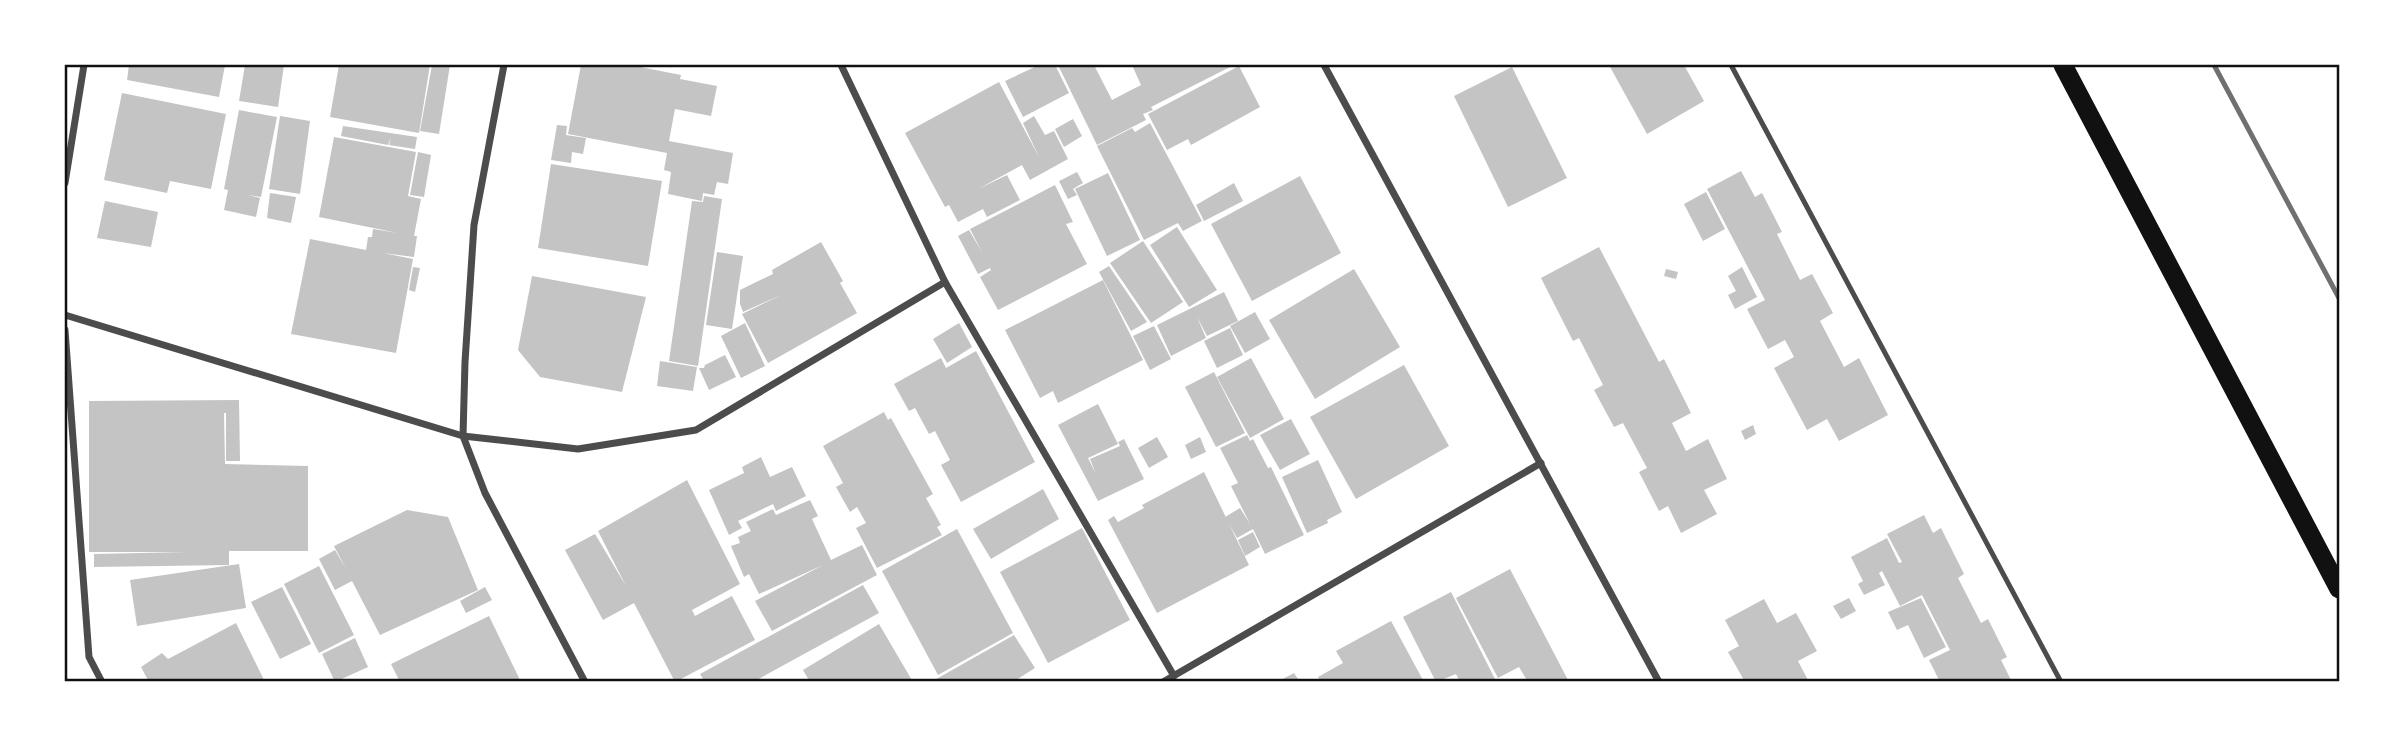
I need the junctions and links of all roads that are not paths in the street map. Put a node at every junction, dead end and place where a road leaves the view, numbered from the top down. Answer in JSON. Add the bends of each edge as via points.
{"nodes":[{"id":1,"x":84,"y":65,"type":"edge"},
{"id":2,"x":503,"y":65,"type":"edge"},
{"id":3,"x":841,"y":65,"type":"edge"},
{"id":4,"x":1324,"y":65,"type":"edge"},
{"id":5,"x":1731,"y":65,"type":"edge"},
{"id":6,"x":2063,"y":65,"type":"edge"},
{"id":7,"x":65,"y":183,"type":"edge"},
{"id":8,"x":945,"y":282,"type":"junction"},
{"id":9,"x":65,"y":315,"type":"edge"},
{"id":10,"x":65,"y":331,"type":"edge"},
{"id":11,"x":463,"y":436,"type":"junction"},
{"id":12,"x":1541,"y":463,"type":"junction"},
{"id":13,"x":2339,"y":589,"type":"edge"},
{"id":14,"x":1174,"y":676,"type":"junction"},
{"id":15,"x":102,"y":682,"type":"edge"},
{"id":16,"x":585,"y":682,"type":"edge"},
{"id":17,"x":1163,"y":682,"type":"edge"},
{"id":18,"x":1659,"y":682,"type":"edge"},
{"id":19,"x":2061,"y":682,"type":"edge"}],
"edges":[{"from":1,"to":7,"type":"street"},
{"from":2,"to":11,"type":"street","via":[[474,225]]},
{"from":3,"to":8,"type":"street"},
{"from":4,"to":12,"type":"street"},
{"from":5,"to":19,"type":"lane"},
{"from":6,"to":13,"type":"highway"},
{"from":8,"to":11,"type":"street","via":[[696,430],[578,449]]},
{"from":8,"to":14,"type":"street"},
{"from":9,"to":11,"type":"street"},
{"from":10,"to":15,"type":"street","via":[[89,657]]},
{"from":11,"to":16,"type":"street","via":[[485,493]]},
{"from":12,"to":14,"type":"street"},
{"from":12,"to":18,"type":"street"},
{"from":14,"to":17,"type":"street"}]}
